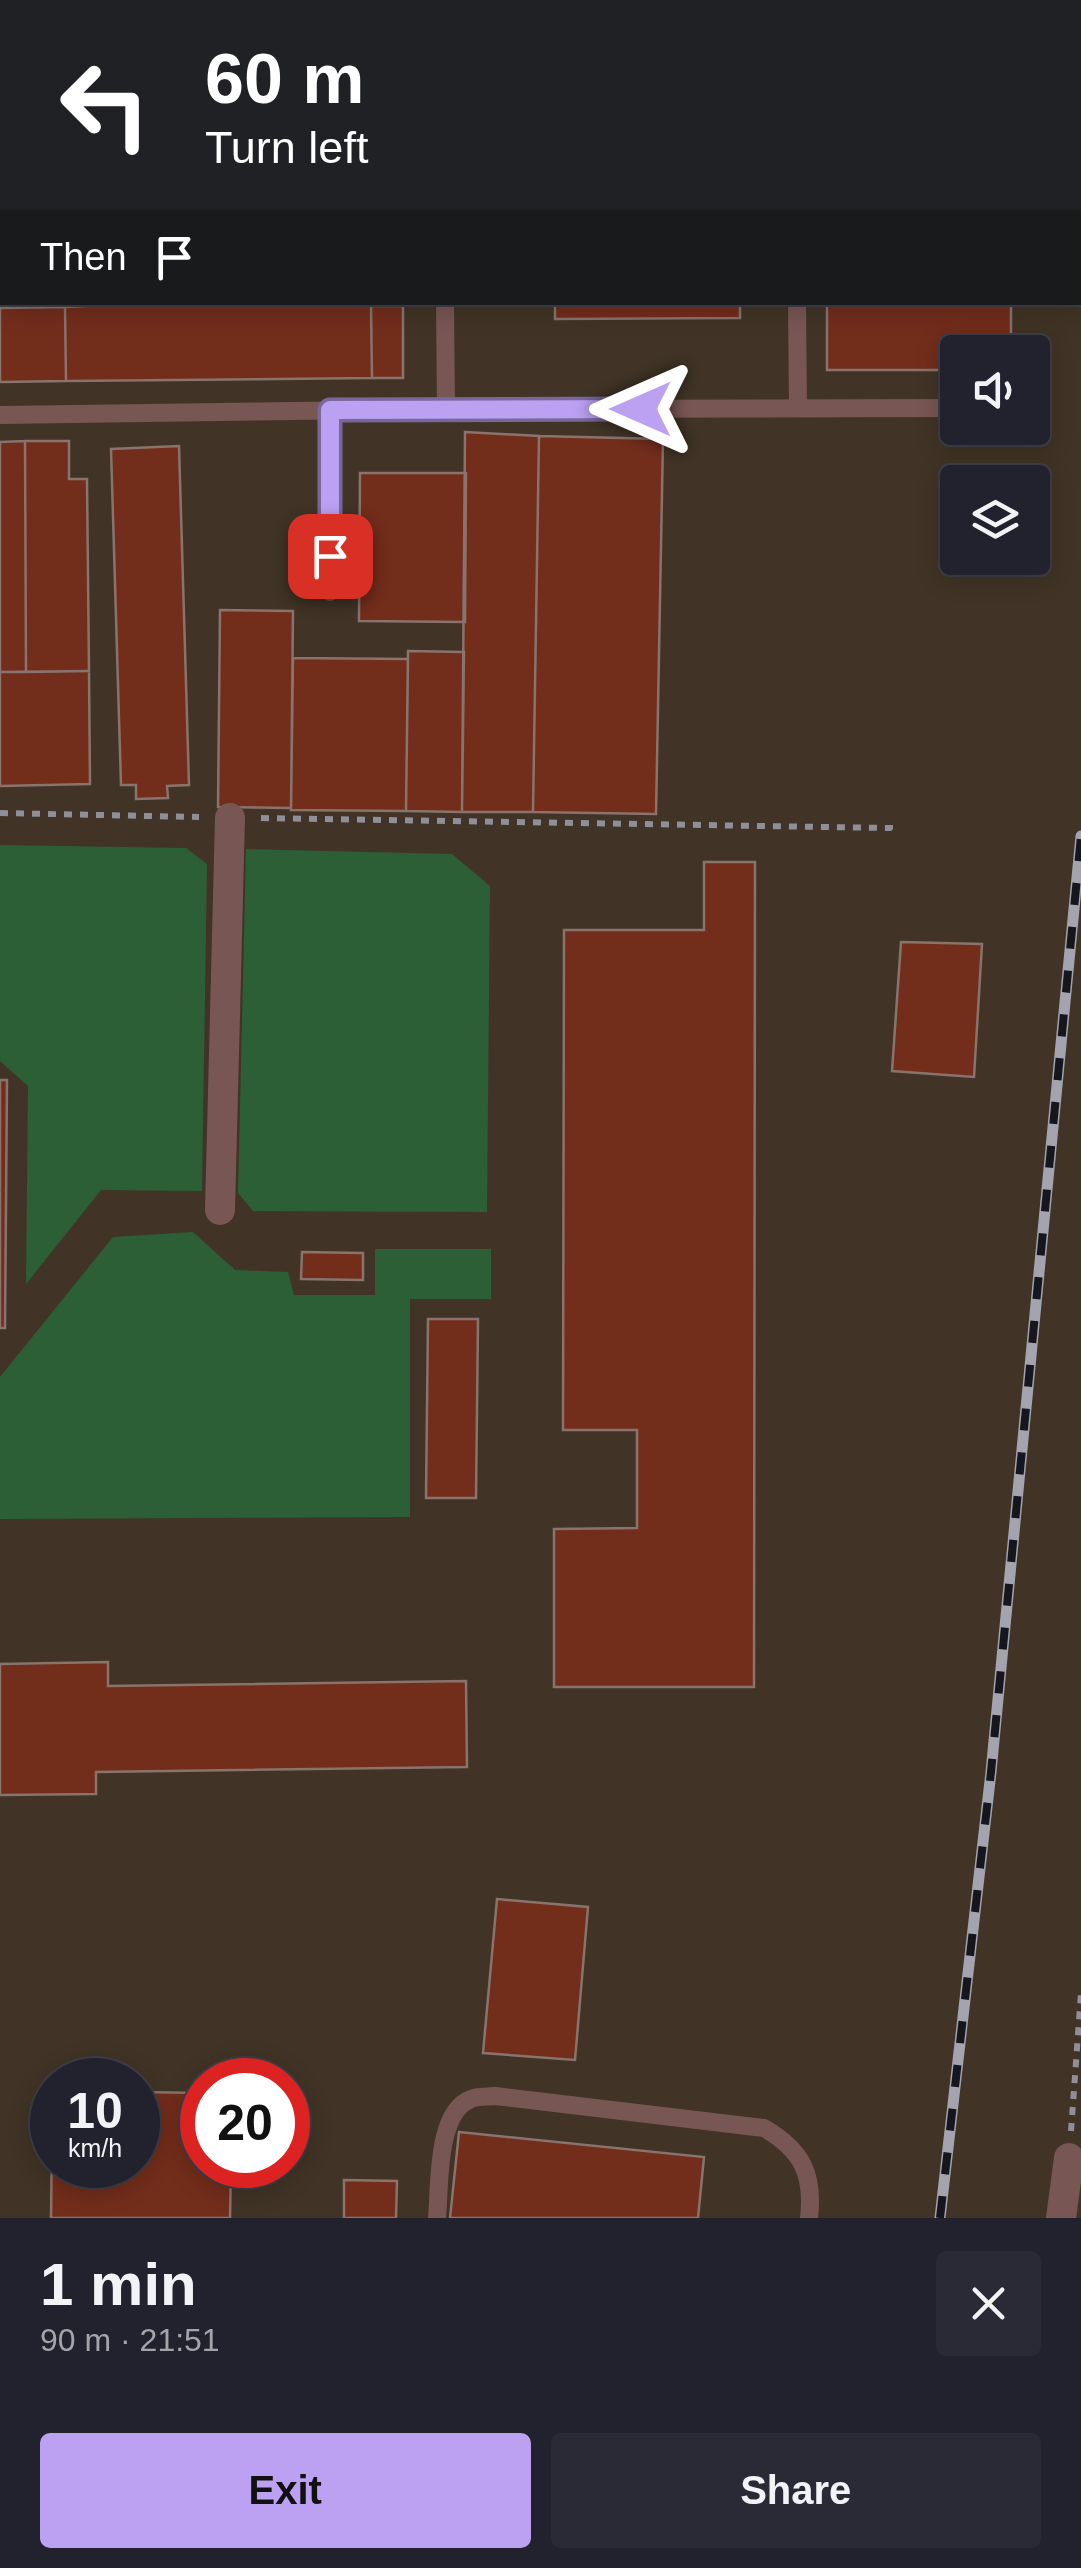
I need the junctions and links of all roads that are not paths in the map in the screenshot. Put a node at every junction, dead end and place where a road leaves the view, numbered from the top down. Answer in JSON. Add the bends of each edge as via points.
{"nodes":[{"id":1,"x":445,"y":305,"type":"edge"},
{"id":2,"x":797,"y":305,"type":"edge"},
{"id":3,"x":798,"y":408,"type":"junction"},
{"id":4,"x":940,"y":408,"type":"edge"},
{"id":5,"x":446,"y":409,"type":"junction"},
{"id":6,"x":330,"y":410,"type":"junction"},
{"id":7,"x":0,"y":414,"type":"edge"},
{"id":8,"x":330,"y":592,"type":"dead end"},
{"id":9,"x":230,"y":818,"type":"road end"},
{"id":10,"x":220,"y":1210,"type":"dead end"},
{"id":11,"x":1068,"y":2158,"type":"road end"},
{"id":12,"x":436,"y":2218,"type":"edge"},
{"id":13,"x":809,"y":2218,"type":"edge"},
{"id":14,"x":1061,"y":2218,"type":"edge"}],
"edges":[{"from":1,"to":5,"type":"lane"},
{"from":2,"to":3,"type":"lane"},
{"from":3,"to":4,"type":"lane"},
{"from":3,"to":5,"type":"lane"},
{"from":5,"to":6,"type":"lane"},
{"from":6,"to":7,"type":"lane"},
{"from":6,"to":8,"type":"lane"},
{"from":9,"to":10,"type":"street"},
{"from":11,"to":14,"type":"street"},
{"from":12,"to":13,"type":"lane","via":[[450,2118],[471,2099],[495,2096],[764,2128],[800,2158],[809,2179]]}]}
